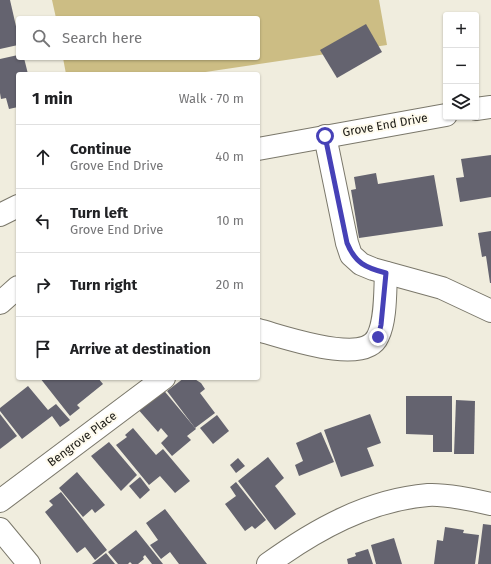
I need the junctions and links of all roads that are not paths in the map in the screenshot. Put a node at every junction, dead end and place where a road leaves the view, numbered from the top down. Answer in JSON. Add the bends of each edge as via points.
{"nodes":[{"id":1,"x":491,"y":107,"type":"edge"},
{"id":2,"x":479,"y":109,"type":"edge"},
{"id":3,"x":443,"y":116,"type":"edge"},
{"id":4,"x":325,"y":136,"type":"junction"},
{"id":5,"x":260,"y":149,"type":"edge"},
{"id":6,"x":16,"y":207,"type":"edge"},
{"id":7,"x":0,"y":215,"type":"edge"},
{"id":8,"x":386,"y":273,"type":"junction"},
{"id":9,"x":16,"y":289,"type":"edge"},
{"id":10,"x":0,"y":303,"type":"edge"},
{"id":11,"x":491,"y":310,"type":"edge"},
{"id":12,"x":260,"y":331,"type":"edge"},
{"id":13,"x":161,"y":380,"type":"edge"},
{"id":14,"x":0,"y":501,"type":"edge"},
{"id":15,"x":491,"y":504,"type":"edge"},
{"id":16,"x":0,"y":528,"type":"edge"},
{"id":17,"x":29,"y":564,"type":"edge"},
{"id":18,"x":268,"y":564,"type":"edge"}],
"edges":[{"from":1,"to":2,"type":"street"},
{"from":3,"to":4,"type":"street","name":"Grove End Drive"},
{"from":4,"to":5,"type":"street","name":"Grove End Drive"},
{"from":4,"to":8,"type":"street","name":"Grove End Drive","via":[[351,255],[361,264]]},
{"from":6,"to":7,"type":"street"},
{"from":8,"to":11,"type":"street","name":"Grove End Drive","via":[[442,288]]},
{"from":8,"to":12,"type":"street","via":[[378,337],[361,350],[333,349]]},
{"from":9,"to":10,"type":"street"},
{"from":13,"to":14,"type":"street","name":"Bengrove Place"},
{"from":15,"to":18,"type":"street","via":[[428,495],[387,503],[338,520],[299,542]]},
{"from":16,"to":17,"type":"street"}]}
